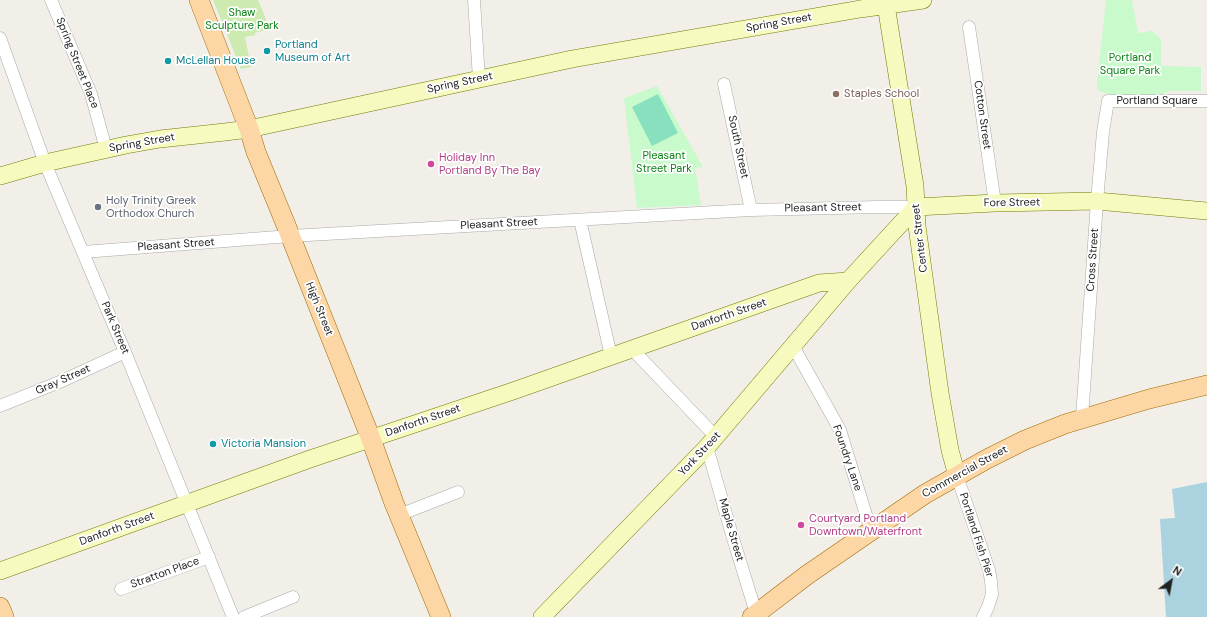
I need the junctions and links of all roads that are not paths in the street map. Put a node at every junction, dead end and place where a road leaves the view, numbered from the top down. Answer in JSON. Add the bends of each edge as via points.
{"nodes":[{"id":1,"x":51,"y":0,"type":"edge"},
{"id":2,"x":199,"y":0,"type":"edge"},
{"id":3,"x":474,"y":0,"type":"edge"},
{"id":4,"x":923,"y":0,"type":"edge"},
{"id":5,"x":886,"y":3,"type":"edge"},
{"id":6,"x":969,"y":27,"type":"dead end"},
{"id":7,"x":0,"y":38,"type":"edge"},
{"id":8,"x":479,"y":79,"type":"junction"},
{"id":9,"x":724,"y":84,"type":"dead end"},
{"id":10,"x":1108,"y":101,"type":"joint"},
{"id":11,"x":1207,"y":101,"type":"edge"},
{"id":12,"x":249,"y":129,"type":"junction"},
{"id":13,"x":106,"y":149,"type":"junction"},
{"id":14,"x":45,"y":163,"type":"junction"},
{"id":15,"x":0,"y":176,"type":"edge"},
{"id":16,"x":1097,"y":202,"type":"junction"},
{"id":17,"x":995,"y":203,"type":"junction"},
{"id":18,"x":916,"y":207,"type":"junction"},
{"id":19,"x":751,"y":210,"type":"junction"},
{"id":20,"x":1207,"y":211,"type":"edge"},
{"id":21,"x":580,"y":220,"type":"junction"},
{"id":22,"x":290,"y":236,"type":"junction"},
{"id":23,"x":83,"y":252,"type":"junction"},
{"id":24,"x":848,"y":281,"type":"junction"},
{"id":25,"x":793,"y":346,"type":"junction"},
{"id":26,"x":632,"y":348,"type":"junction"},
{"id":27,"x":125,"y":352,"type":"junction"},
{"id":28,"x":611,"y":356,"type":"junction"},
{"id":29,"x":1207,"y":385,"type":"edge"},
{"id":30,"x":0,"y":406,"type":"edge"},
{"id":31,"x":1082,"y":418,"type":"junction"},
{"id":32,"x":371,"y":439,"type":"junction"},
{"id":33,"x":712,"y":442,"type":"junction"},
{"id":34,"x":957,"y":476,"type":"junction"},
{"id":35,"x":458,"y":492,"type":"dead end"},
{"id":36,"x":187,"y":503,"type":"junction"},
{"id":37,"x":399,"y":515,"type":"junction"},
{"id":38,"x":871,"y":531,"type":"junction"},
{"id":39,"x":209,"y":557,"type":"junction"},
{"id":40,"x":0,"y":571,"type":"edge"},
{"id":41,"x":121,"y":589,"type":"dead end"},
{"id":42,"x":293,"y":597,"type":"dead end"},
{"id":43,"x":0,"y":607,"type":"edge"},
{"id":44,"x":754,"y":615,"type":"edge"},
{"id":45,"x":4,"y":617,"type":"edge"},
{"id":46,"x":233,"y":617,"type":"edge"},
{"id":47,"x":244,"y":617,"type":"edge"},
{"id":48,"x":441,"y":617,"type":"edge"},
{"id":49,"x":542,"y":617,"type":"edge"},
{"id":50,"x":983,"y":617,"type":"edge"}],
"edges":[{"from":1,"to":13,"type":"street","name":"Spring Street Place","via":[[91,94]]},
{"from":2,"to":12,"type":"main road","name":"High Street"},
{"from":3,"to":8,"type":"street"},
{"from":4,"to":5,"type":"street","name":"Spring Street"},
{"from":5,"to":8,"type":"street","name":"Spring Street","via":[[572,59]]},
{"from":5,"to":18,"type":"street","name":"Center Street","via":[[915,186]]},
{"from":6,"to":17,"type":"street","name":"Cotton Street"},
{"from":7,"to":14,"type":"street","name":"Park Street"},
{"from":8,"to":12,"type":"street","name":"Spring Street"},
{"from":9,"to":19,"type":"street","name":"South Street"},
{"from":10,"to":11,"type":"street","name":"Portland Square"},
{"from":10,"to":16,"type":"street","name":"Cross Street"},
{"from":12,"to":13,"type":"street","name":"Spring Street","via":[[160,139]]},
{"from":12,"to":22,"type":"main road","name":"High Street"},
{"from":13,"to":14,"type":"street","name":"Spring Street"},
{"from":14,"to":15,"type":"street","name":"Spring Street"},
{"from":14,"to":23,"type":"street","name":"Park Street"},
{"from":16,"to":17,"type":"street","name":"Fore Street"},
{"from":16,"to":20,"type":"street","name":"Fore Street"},
{"from":16,"to":31,"type":"street","name":"Cross Street"},
{"from":17,"to":18,"type":"street","name":"Fore Street"},
{"from":18,"to":19,"type":"street","name":"Pleasant Street"},
{"from":18,"to":24,"type":"street"},
{"from":18,"to":34,"type":"street","name":"Center Street","via":[[940,393]]},
{"from":19,"to":21,"type":"street","name":"Pleasant Street"},
{"from":21,"to":22,"type":"street","name":"Pleasant Street"},
{"from":21,"to":28,"type":"street"},
{"from":22,"to":23,"type":"street","name":"Pleasant Street"},
{"from":22,"to":32,"type":"main road","name":"High Street"},
{"from":23,"to":27,"type":"street","name":"Park Street"},
{"from":24,"to":25,"type":"street","name":"York Street"},
{"from":24,"to":26,"type":"street","name":"Danforth Street","via":[[819,283]]},
{"from":25,"to":33,"type":"street","name":"York Street"},
{"from":25,"to":38,"type":"street","name":"Foundry Lane","via":[[840,430]]},
{"from":26,"to":28,"type":"street","name":"Danforth Street"},
{"from":26,"to":33,"type":"street","name":"Maple Street"},
{"from":27,"to":30,"type":"street","name":"Gray Street"},
{"from":27,"to":36,"type":"street","name":"Park Street"},
{"from":28,"to":32,"type":"street","name":"Danforth Street"},
{"from":29,"to":31,"type":"main road","name":"Commercial Street"},
{"from":31,"to":34,"type":"main road","name":"Commercial Street","via":[[1025,440]]},
{"from":32,"to":36,"type":"street","name":"Danforth Street"},
{"from":32,"to":37,"type":"main road","name":"High Street"},
{"from":33,"to":44,"type":"street","name":"Maple Street","via":[[732,535]]},
{"from":33,"to":49,"type":"street","name":"York Street"},
{"from":34,"to":38,"type":"main road","name":"Commercial Street","via":[[925,494]]},
{"from":34,"to":50,"type":"street","name":"Portland Fish Pier","via":[[991,580],[992,594]]},
{"from":35,"to":37,"type":"street"},
{"from":36,"to":39,"type":"street","name":"Park Street"},
{"from":36,"to":40,"type":"street","name":"Danforth Street"},
{"from":37,"to":48,"type":"main road","name":"High Street"},
{"from":38,"to":44,"type":"main road","name":"Commercial Street"},
{"from":39,"to":41,"type":"street","name":"Stratton Place"},
{"from":39,"to":46,"type":"street","name":"Park Street"},
{"from":42,"to":47,"type":"street"},
{"from":43,"to":45,"type":"main road"}]}
